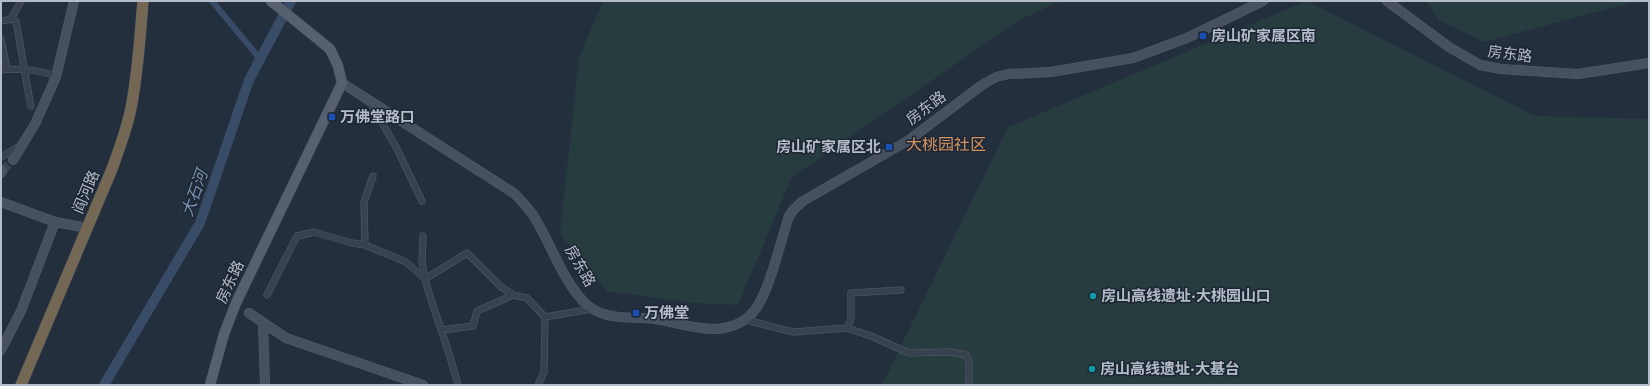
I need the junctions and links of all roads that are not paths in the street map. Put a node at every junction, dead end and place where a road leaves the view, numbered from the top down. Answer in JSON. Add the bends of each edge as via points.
{"nodes":[{"id":1,"x":21,"y":1,"type":"edge"},
{"id":2,"x":74,"y":1,"type":"edge"},
{"id":3,"x":142,"y":1,"type":"edge"},
{"id":4,"x":271,"y":1,"type":"edge"},
{"id":5,"x":1263,"y":1,"type":"edge"},
{"id":6,"x":1386,"y":1,"type":"edge"},
{"id":7,"x":11,"y":19,"type":"junction"},
{"id":8,"x":1,"y":21,"type":"edge"},
{"id":9,"x":1,"y":39,"type":"edge"},
{"id":10,"x":1649,"y":63,"type":"edge"},
{"id":11,"x":4,"y":70,"type":"edge"},
{"id":12,"x":24,"y":71,"type":"junction"},
{"id":13,"x":56,"y":77,"type":"junction"},
{"id":14,"x":342,"y":83,"type":"junction"},
{"id":15,"x":369,"y":101,"type":"junction"},
{"id":16,"x":31,"y":106,"type":"dead end"},
{"id":17,"x":22,"y":146,"type":"junction"},
{"id":18,"x":1,"y":157,"type":"edge"},
{"id":19,"x":13,"y":160,"type":"tunnel mouth"},
{"id":20,"x":373,"y":176,"type":"dead end"},
{"id":21,"x":422,"y":201,"type":"dead end"},
{"id":22,"x":1,"y":202,"type":"edge"},
{"id":23,"x":56,"y":222,"type":"junction"},
{"id":24,"x":82,"y":227,"type":"dead end"},
{"id":25,"x":423,"y":236,"type":"dead end"},
{"id":26,"x":365,"y":245,"type":"junction"},
{"id":27,"x":426,"y":279,"type":"junction"},
{"id":28,"x":901,"y":290,"type":"dead end"},
{"id":29,"x":267,"y":295,"type":"dead end"},
{"id":30,"x":513,"y":295,"type":"junction"},
{"id":31,"x":592,"y":309,"type":"junction"},
{"id":32,"x":249,"y":313,"type":"dead end"},
{"id":33,"x":545,"y":317,"type":"junction"},
{"id":34,"x":746,"y":320,"type":"junction"},
{"id":35,"x":263,"y":322,"type":"junction"},
{"id":36,"x":847,"y":328,"type":"junction"},
{"id":37,"x":442,"y":330,"type":"junction"},
{"id":38,"x":1,"y":350,"type":"edge"},
{"id":39,"x":969,"y":381,"type":"dead end"},
{"id":40,"x":21,"y":385,"type":"edge"},
{"id":41,"x":210,"y":385,"type":"edge"},
{"id":42,"x":265,"y":385,"type":"edge"},
{"id":43,"x":423,"y":385,"type":"edge"},
{"id":44,"x":458,"y":385,"type":"edge"},
{"id":45,"x":538,"y":385,"type":"edge"}],
"edges":[{"from":1,"to":7,"type":"street"},
{"from":2,"to":13,"type":"main road"},
{"from":3,"to":40,"type":"highway","name":"阎河路","via":[[135,79],[124,137]]},
{"from":4,"to":14,"type":"main road","via":[[314,35],[334,56]]},
{"from":5,"to":34,"type":"main road","name":"房东路","via":[[1182,40],[1133,58],[1051,72],[1009,74],[996,77],[982,85],[909,140],[811,195],[794,209],[789,216],[761,300]]},
{"from":6,"to":10,"type":"main road","name":"房东路","via":[[1449,47],[1480,65],[1508,70],[1578,74]]},
{"from":7,"to":8,"type":"street"},
{"from":7,"to":12,"type":"street","via":[[16,22]]},
{"from":9,"to":11,"type":"street"},
{"from":11,"to":12,"type":"street"},
{"from":12,"to":13,"type":"street","via":[[51,73]]},
{"from":12,"to":16,"type":"street"},
{"from":13,"to":17,"type":"main road"},
{"from":14,"to":15,"type":"main road","name":"房东路"},
{"from":14,"to":41,"type":"main road","name":"房东路","via":[[236,304],[224,334]]},
{"from":15,"to":21,"type":"street","via":[[396,147]]},
{"from":15,"to":31,"type":"main road","name":"房东路","via":[[515,194],[536,218],[574,289]]},
{"from":17,"to":18,"type":"street"},
{"from":17,"to":19,"type":"main road"},
{"from":20,"to":26,"type":"street","via":[[364,202]]},
{"from":22,"to":23,"type":"main road"},
{"from":23,"to":24,"type":"main road"},
{"from":23,"to":38,"type":"main road","via":[[22,311]]},
{"from":25,"to":27,"type":"street","via":[[422,261]]},
{"from":26,"to":27,"type":"street","via":[[406,262]]},
{"from":26,"to":29,"type":"street","via":[[314,232],[297,236]]},
{"from":27,"to":30,"type":"street","via":[[468,253],[500,286]]},
{"from":27,"to":37,"type":"street","via":[[435,315]]},
{"from":28,"to":36,"type":"street","via":[[851,293],[852,319]]},
{"from":30,"to":33,"type":"street","via":[[528,298]]},
{"from":30,"to":37,"type":"street","via":[[477,311],[473,326]]},
{"from":31,"to":33,"type":"street"},
{"from":31,"to":34,"type":"main road","name":"房东路","via":[[619,317],[654,319],[710,329],[723,329]]},
{"from":32,"to":35,"type":"main road"},
{"from":33,"to":45,"type":"street","via":[[544,372]]},
{"from":34,"to":36,"type":"street","via":[[793,332]]},
{"from":35,"to":42,"type":"main road"},
{"from":35,"to":43,"type":"main road","via":[[286,338]]},
{"from":36,"to":39,"type":"street","via":[[909,352],[950,352],[966,355],[969,360]]},
{"from":37,"to":44,"type":"street"}]}
